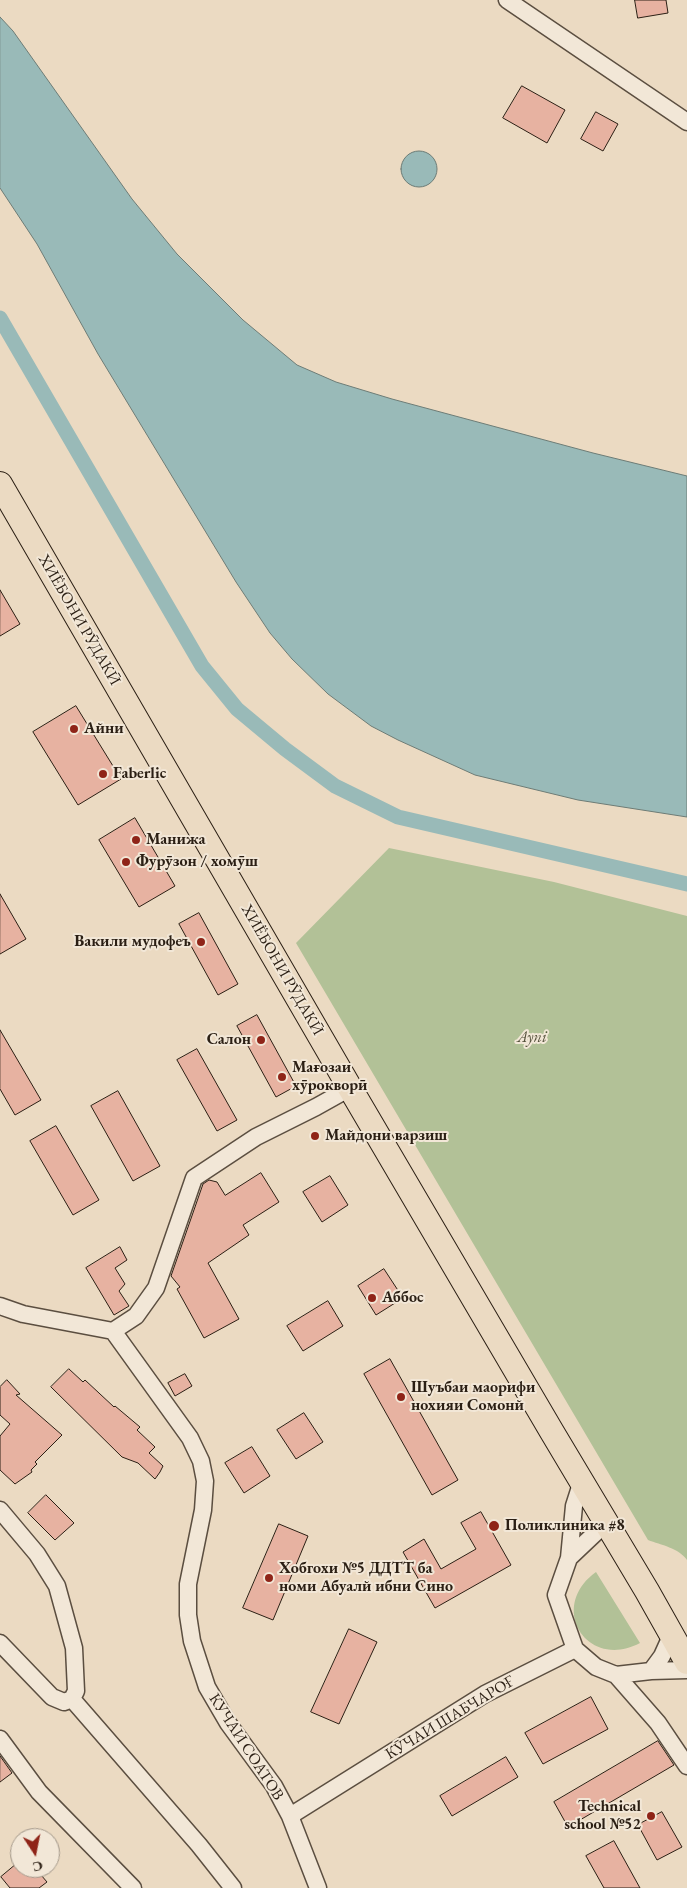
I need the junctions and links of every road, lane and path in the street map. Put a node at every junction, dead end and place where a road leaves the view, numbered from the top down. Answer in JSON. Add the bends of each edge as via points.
{"nodes":[{"id":1,"x":507,"y":0,"type":"edge"},
{"id":2,"x":687,"y":122,"type":"edge"},
{"id":3,"x":0,"y":484,"type":"edge"},
{"id":4,"x":350,"y":1088,"type":"junction"},
{"id":5,"x":0,"y":1306,"type":"edge"},
{"id":6,"x":112,"y":1331,"type":"junction"},
{"id":7,"x":582,"y":1481,"type":"junction"},
{"id":8,"x":0,"y":1510,"type":"edge"},
{"id":9,"x":606,"y":1523,"type":"junction"},
{"id":10,"x":569,"y":1558,"type":"junction"},
{"id":11,"x":672,"y":1634,"type":"junction"},
{"id":12,"x":0,"y":1643,"type":"edge"},
{"id":13,"x":575,"y":1649,"type":"junction"},
{"id":14,"x":687,"y":1662,"type":"edge"},
{"id":15,"x":687,"y":1670,"type":"edge"},
{"id":16,"x":651,"y":1671,"type":"junction"},
{"id":17,"x":616,"y":1675,"type":"junction"},
{"id":18,"x":72,"y":1699,"type":"junction"},
{"id":19,"x":0,"y":1739,"type":"edge"},
{"id":20,"x":687,"y":1766,"type":"edge"},
{"id":21,"x":290,"y":1816,"type":"junction"},
{"id":22,"x":133,"y":1888,"type":"edge"},
{"id":23,"x":233,"y":1888,"type":"edge"},
{"id":24,"x":318,"y":1888,"type":"edge"}],
"edges":[{"from":1,"to":2,"type":"street"},
{"from":3,"to":4,"type":"highway","name":"ХИЁБОНИ РӮДАКӢ"},
{"from":4,"to":6,"type":"street","via":[[256,1137],[194,1178],[156,1288],[136,1316]]},
{"from":4,"to":7,"type":"highway","name":"ХИЁБОНИ РӮДАКӢ"},
{"from":5,"to":6,"type":"street","via":[[23,1314]]},
{"from":6,"to":21,"type":"street","name":"КУЧАИ СОАТОВ","via":[[190,1438],[201,1461],[205,1481],[203,1510],[188,1584],[192,1641],[212,1694],[228,1723],[274,1786]]},
{"from":7,"to":9,"type":"highway","name":"ХИЁБОНИ РӮДАКӢ"},
{"from":7,"to":10,"type":"street","via":[[574,1506]]},
{"from":8,"to":18,"type":"street","via":[[37,1554],[57,1586],[74,1648],[76,1691]]},
{"from":9,"to":10,"type":"street"},
{"from":9,"to":11,"type":"highway","name":"ХИЁБОНИ РӮДАКӢ"},
{"from":10,"to":13,"type":"street","via":[[556,1596]]},
{"from":11,"to":14,"type":"highway","name":"ХИЁБОНИ РӮДАКӢ"},
{"from":11,"to":16,"type":"street"},
{"from":12,"to":18,"type":"street","via":[[52,1697],[64,1702]]},
{"from":13,"to":17,"type":"street","via":[[596,1668]]},
{"from":13,"to":21,"type":"street","name":"КӮЧАИ ШАБЧАРОҒ","via":[[485,1694]]},
{"from":15,"to":16,"type":"street"},
{"from":16,"to":17,"type":"street"},
{"from":17,"to":20,"type":"street","via":[[658,1723]]},
{"from":18,"to":23,"type":"street"},
{"from":19,"to":22,"type":"street","via":[[39,1792]]},
{"from":21,"to":24,"type":"street","name":"КУЧАИ СОАТОВ"}]}
